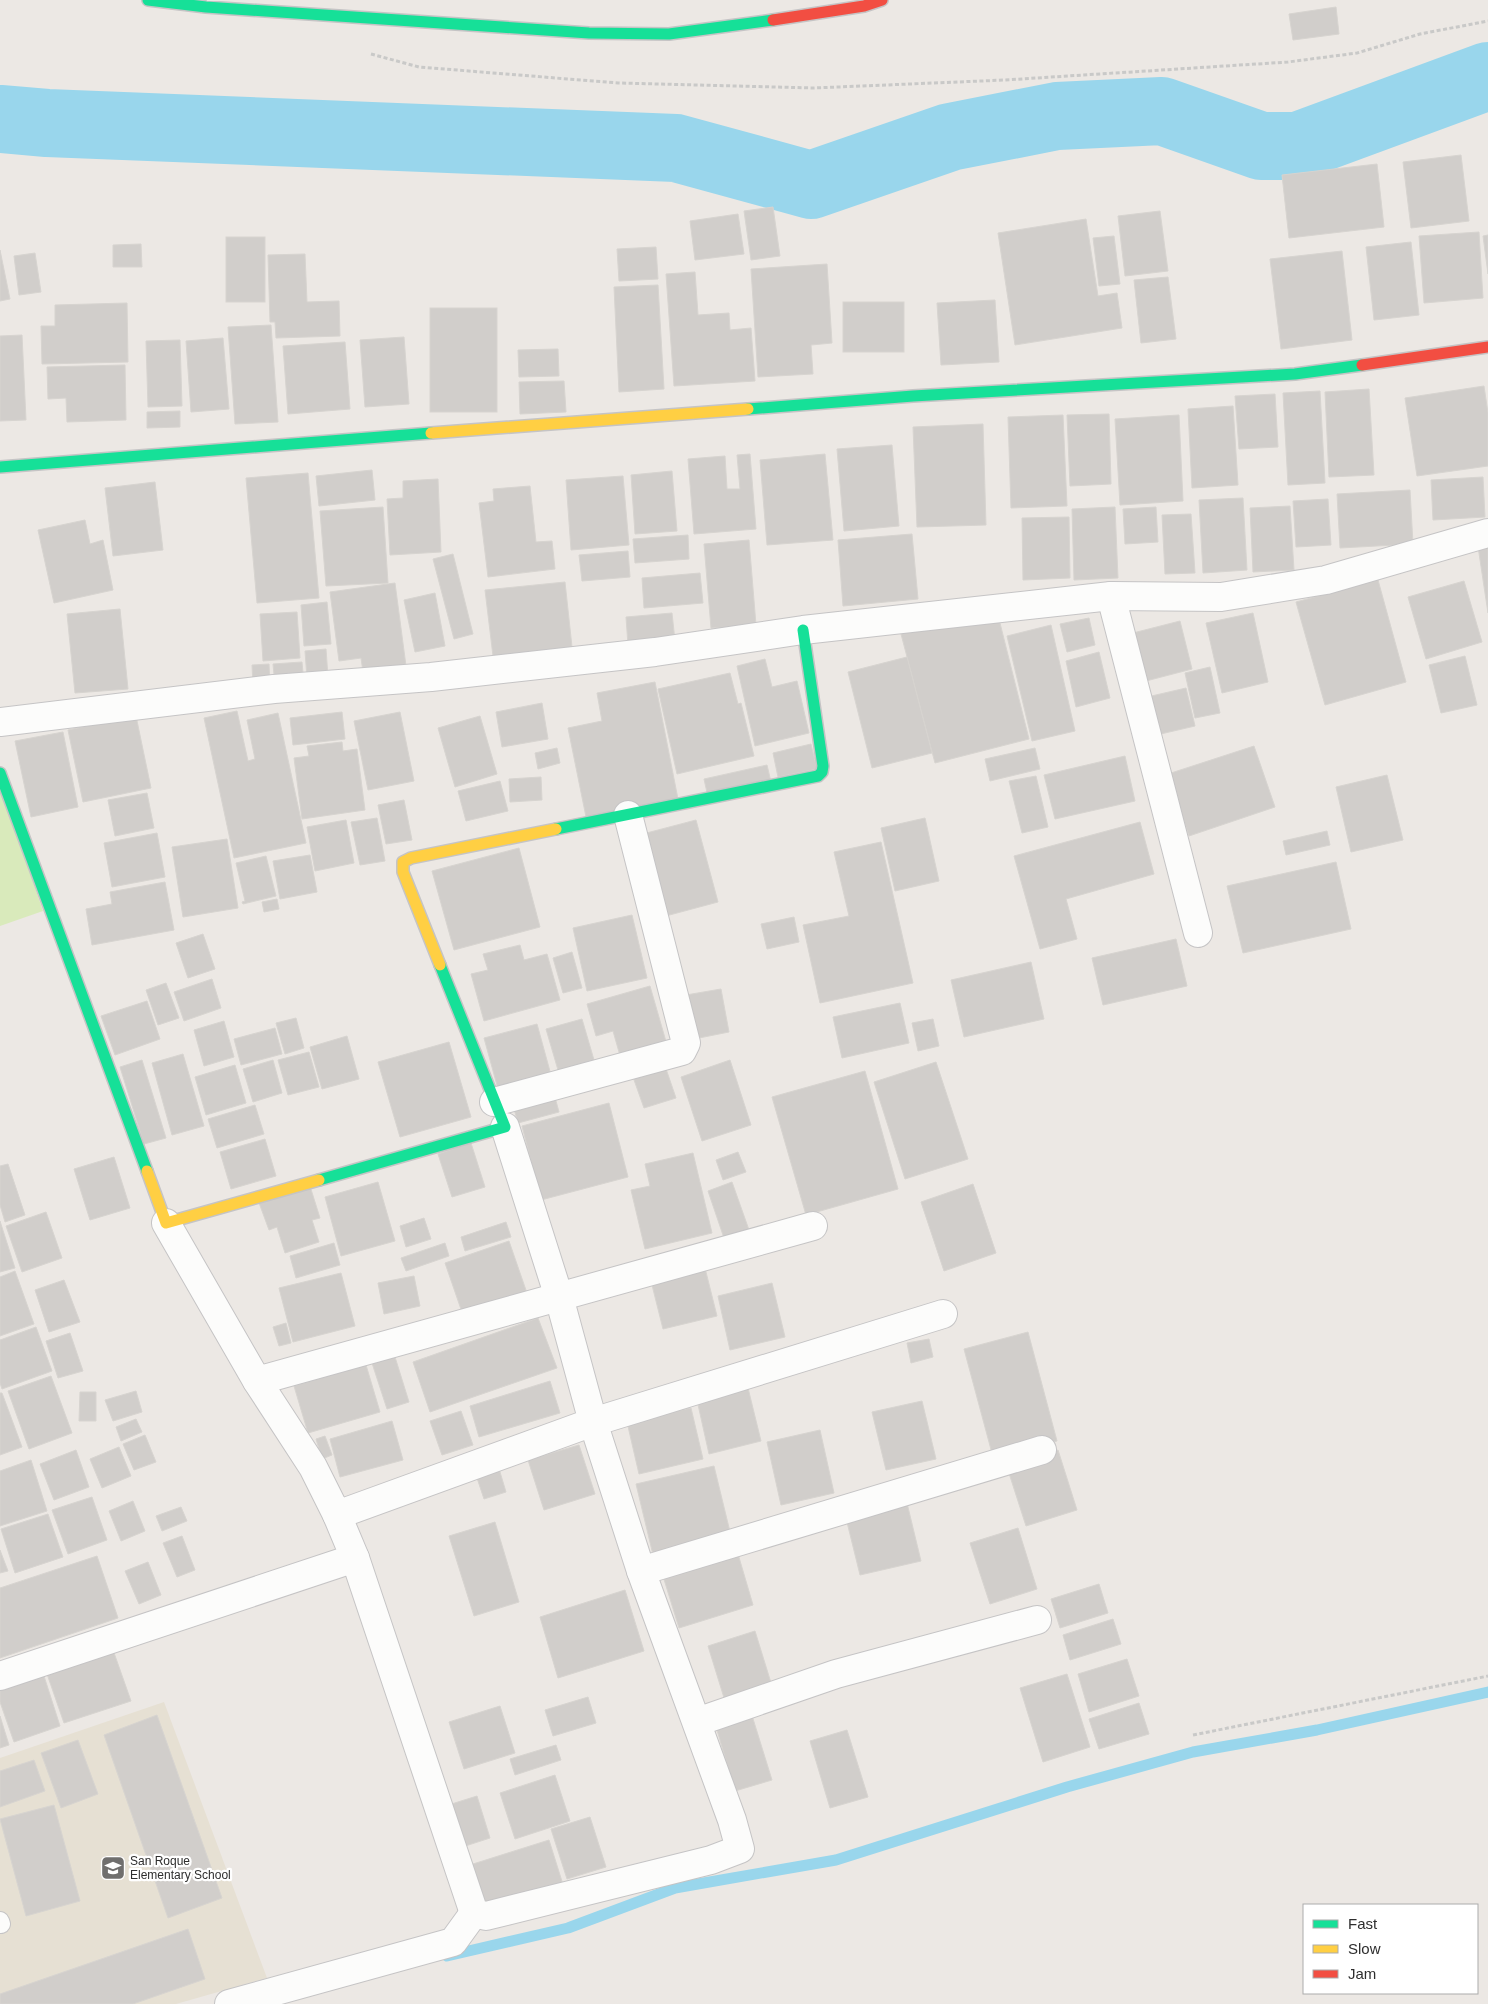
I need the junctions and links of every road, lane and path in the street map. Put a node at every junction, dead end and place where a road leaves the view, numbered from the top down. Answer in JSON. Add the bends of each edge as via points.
{"nodes":[{"id":1,"x":148,"y":0,"type":"edge"},
{"id":2,"x":882,"y":0,"type":"edge"},
{"id":3,"x":1488,"y":21,"type":"edge"},
{"id":4,"x":363,"y":52,"type":"dead end"},
{"id":5,"x":1488,"y":347,"type":"edge"},
{"id":6,"x":0,"y":467,"type":"edge"},
{"id":7,"x":1488,"y":533,"type":"edge"},
{"id":8,"x":1112,"y":596,"type":"junction"},
{"id":9,"x":803,"y":630,"type":"junction"},
{"id":10,"x":0,"y":722,"type":"edge"},
{"id":11,"x":0,"y":772,"type":"edge"},
{"id":12,"x":628,"y":815,"type":"junction"},
{"id":13,"x":1198,"y":933,"type":"dead end"},
{"id":14,"x":494,"y":1102,"type":"junction"},
{"id":15,"x":505,"y":1127,"type":"junction"},
{"id":16,"x":166,"y":1223,"type":"junction"},
{"id":17,"x":813,"y":1226,"type":"dead end"},
{"id":18,"x":559,"y":1297,"type":"junction"},
{"id":19,"x":943,"y":1314,"type":"dead end"},
{"id":20,"x":257,"y":1381,"type":"junction"},
{"id":21,"x":593,"y":1422,"type":"junction"},
{"id":22,"x":1042,"y":1450,"type":"dead end"},
{"id":23,"x":337,"y":1515,"type":"junction"},
{"id":24,"x":356,"y":1558,"type":"junction"},
{"id":25,"x":641,"y":1570,"type":"junction"},
{"id":26,"x":1037,"y":1620,"type":"dead end"},
{"id":27,"x":0,"y":1676,"type":"edge"},
{"id":28,"x":1488,"y":1676,"type":"edge"},
{"id":29,"x":697,"y":1722,"type":"junction"},
{"id":30,"x":1193,"y":1735,"type":"dead end"},
{"id":31,"x":474,"y":1913,"type":"junction"},
{"id":32,"x":229,"y":2004,"type":"edge"}],
"edges":[{"from":1,"to":2,"type":"street","via":[[206,7],[588,33],[660,34],[799,17]]},
{"from":3,"to":4,"type":"path","via":[[1420,34],[1357,53],[1288,62],[814,88],[618,83],[419,67]]},
{"from":5,"to":6,"type":"street","via":[[1295,374],[913,396]]},
{"from":7,"to":8,"type":"street","via":[[1326,580],[1221,597]]},
{"from":8,"to":9,"type":"street"},
{"from":8,"to":13,"type":"street"},
{"from":9,"to":10,"type":"street","via":[[636,654],[431,677],[274,689]]},
{"from":9,"to":12,"type":"street","via":[[824,766],[822,772],[818,776]]},
{"from":11,"to":16,"type":"street"},
{"from":12,"to":14,"type":"street","via":[[686,1043],[682,1050]]},
{"from":12,"to":14,"type":"street","via":[[403,862],[403,872]]},
{"from":14,"to":15,"type":"street"},
{"from":15,"to":16,"type":"street"},
{"from":15,"to":18,"type":"street"},
{"from":16,"to":20,"type":"street"},
{"from":17,"to":18,"type":"street"},
{"from":18,"to":20,"type":"street"},
{"from":18,"to":21,"type":"street"},
{"from":19,"to":21,"type":"street"},
{"from":20,"to":23,"type":"street","via":[[313,1467]]},
{"from":21,"to":23,"type":"street"},
{"from":21,"to":25,"type":"street"},
{"from":22,"to":25,"type":"street"},
{"from":23,"to":24,"type":"street"},
{"from":24,"to":27,"type":"street"},
{"from":24,"to":31,"type":"street"},
{"from":25,"to":29,"type":"street"},
{"from":26,"to":29,"type":"street","via":[[836,1674]]},
{"from":28,"to":30,"type":"path"},
{"from":29,"to":31,"type":"street","via":[[740,1849],[711,1860],[486,1916]]},
{"from":31,"to":32,"type":"street","via":[[453,1942]]}]}
